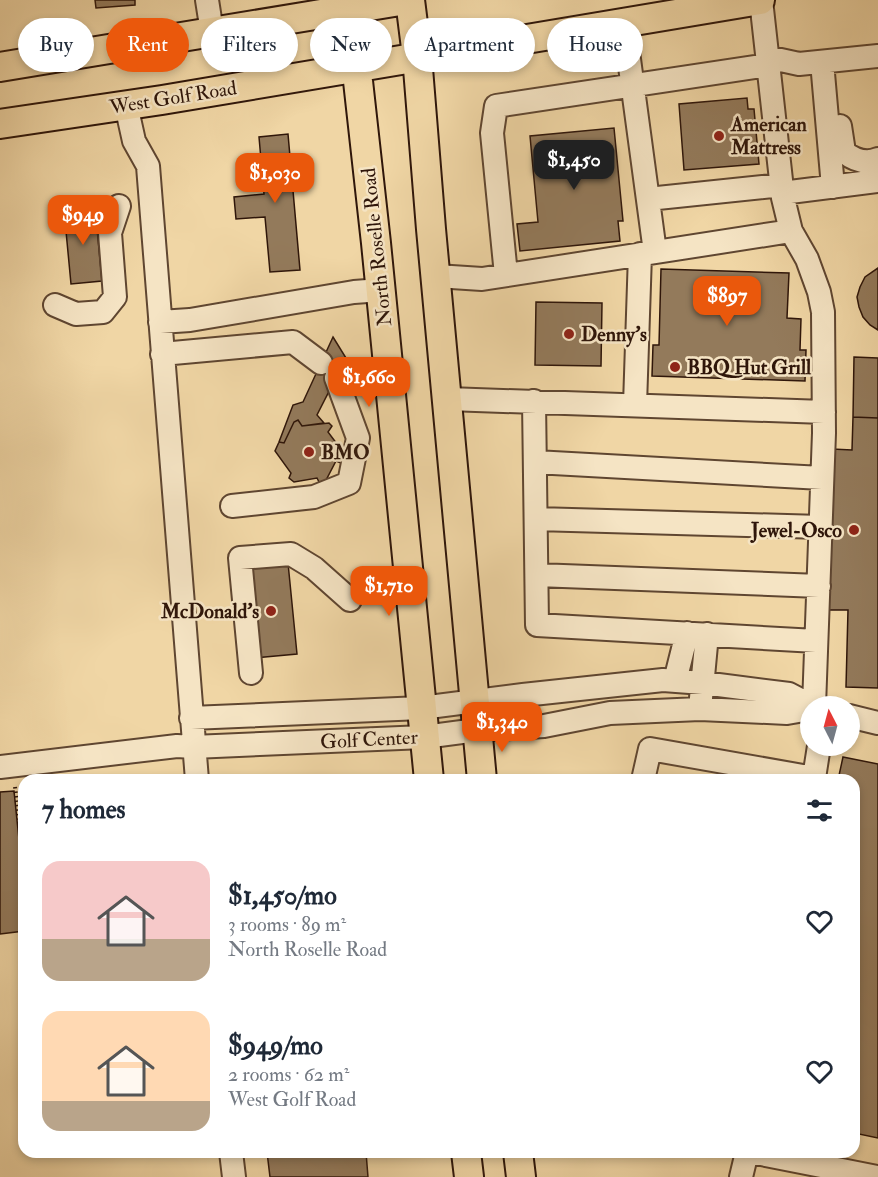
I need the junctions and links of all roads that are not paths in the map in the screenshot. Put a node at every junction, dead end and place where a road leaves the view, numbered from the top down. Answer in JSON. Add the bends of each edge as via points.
{"nodes":[{"id":1,"x":207,"y":0,"type":"edge"},
{"id":2,"x":408,"y":0,"type":"edge"},
{"id":3,"x":761,"y":0,"type":"edge"},
{"id":4,"x":350,"y":4,"type":"edge"},
{"id":5,"x":210,"y":18,"type":"edge"},
{"id":6,"x":281,"y":18,"type":"edge"},
{"id":7,"x":411,"y":18,"type":"edge"},
{"id":8,"x":643,"y":19,"type":"edge"},
{"id":9,"x":201,"y":34,"type":"edge"},
{"id":10,"x":878,"y":56,"type":"edge"},
{"id":11,"x":768,"y":61,"type":"junction"},
{"id":12,"x":0,"y":67,"type":"edge"},
{"id":13,"x":823,"y":67,"type":"junction"},
{"id":14,"x":326,"y":72,"type":"edge"},
{"id":15,"x":357,"y":72,"type":"edge"},
{"id":16,"x":418,"y":72,"type":"edge"},
{"id":17,"x":631,"y":72,"type":"edge"},
{"id":18,"x":633,"y":84,"type":"junction"},
{"id":19,"x":126,"y":105,"type":"junction"},
{"id":20,"x":0,"y":124,"type":"edge"},
{"id":21,"x":878,"y":159,"type":"edge"},
{"id":22,"x":878,"y":181,"type":"edge"},
{"id":23,"x":833,"y":187,"type":"junction"},
{"id":24,"x":782,"y":189,"type":"junction"},
{"id":25,"x":648,"y":199,"type":"junction"},
{"id":26,"x":119,"y":206,"type":"dead end"},
{"id":27,"x":791,"y":231,"type":"junction"},
{"id":28,"x":648,"y":253,"type":"junction"},
{"id":29,"x":506,"y":274,"type":"junction"},
{"id":30,"x":436,"y":276,"type":"junction"},
{"id":31,"x":381,"y":290,"type":"junction"},
{"id":32,"x":54,"y":305,"type":"dead end"},
{"id":33,"x":160,"y":322,"type":"junction"},
{"id":34,"x":162,"y":354,"type":"junction"},
{"id":35,"x":448,"y":399,"type":"junction"},
{"id":36,"x":534,"y":401,"type":"junction"},
{"id":37,"x":635,"y":405,"type":"junction"},
{"id":38,"x":824,"y":412,"type":"junction"},
{"id":39,"x":535,"y":462,"type":"junction"},
{"id":40,"x":822,"y":478,"type":"junction"},
{"id":41,"x":232,"y":506,"type":"dead end"},
{"id":42,"x":536,"y":519,"type":"junction"},
{"id":43,"x":821,"y":527,"type":"junction"},
{"id":44,"x":537,"y":575,"type":"junction"},
{"id":45,"x":819,"y":586,"type":"junction"},
{"id":46,"x":350,"y":600,"type":"dead end"},
{"id":47,"x":697,"y":634,"type":"junction"},
{"id":48,"x":816,"y":641,"type":"junction"},
{"id":49,"x":251,"y":674,"type":"dead end"},
{"id":50,"x":675,"y":681,"type":"junction"},
{"id":51,"x":703,"y":683,"type":"junction"},
{"id":52,"x":813,"y":696,"type":"edge"},
{"id":53,"x":800,"y":700,"type":"edge"},
{"id":54,"x":475,"y":701,"type":"junction"},
{"id":55,"x":421,"y":708,"type":"junction"},
{"id":56,"x":700,"y":709,"type":"junction"},
{"id":57,"x":800,"y":710,"type":"edge"},
{"id":58,"x":191,"y":717,"type":"junction"},
{"id":59,"x":860,"y":719,"type":"edge"},
{"id":60,"x":878,"y":723,"type":"edge"},
{"id":61,"x":477,"y":730,"type":"junction"},
{"id":62,"x":424,"y":737,"type":"junction"},
{"id":63,"x":194,"y":747,"type":"junction"},
{"id":64,"x":817,"y":756,"type":"edge"},
{"id":65,"x":0,"y":767,"type":"edge"},
{"id":66,"x":196,"y":774,"type":"edge"},
{"id":67,"x":428,"y":774,"type":"edge"},
{"id":68,"x":481,"y":774,"type":"edge"},
{"id":69,"x":644,"y":774,"type":"edge"},
{"id":70,"x":787,"y":774,"type":"edge"},
{"id":71,"x":815,"y":774,"type":"edge"},
{"id":72,"x":232,"y":1158,"type":"edge"},
{"id":73,"x":467,"y":1158,"type":"edge"},
{"id":74,"x":519,"y":1158,"type":"edge"},
{"id":75,"x":747,"y":1158,"type":"edge"},
{"id":76,"x":780,"y":1158,"type":"edge"},
{"id":77,"x":234,"y":1177,"type":"edge"},
{"id":78,"x":469,"y":1177,"type":"edge"},
{"id":79,"x":521,"y":1177,"type":"edge"},
{"id":80,"x":741,"y":1177,"type":"edge"},
{"id":81,"x":877,"y":1177,"type":"edge"}],
"edges":[{"from":1,"to":5,"type":"lane"},
{"from":2,"to":4,"type":"main road"},
{"from":2,"to":7,"type":"main road"},
{"from":3,"to":8,"type":"main road","name":"West Golf Road"},
{"from":3,"to":11,"type":"lane"},
{"from":4,"to":6,"type":"main road"},
{"from":9,"to":12,"type":"main road"},
{"from":10,"to":13,"type":"lane"},
{"from":11,"to":13,"type":"lane"},
{"from":11,"to":18,"type":"lane"},
{"from":11,"to":24,"type":"lane"},
{"from":13,"to":21,"type":"lane","via":[[836,83],[844,152],[854,159]]},
{"from":13,"to":23,"type":"lane"},
{"from":14,"to":19,"type":"main road","name":"West Golf Road"},
{"from":15,"to":31,"type":"main road","name":"North Roselle Road"},
{"from":16,"to":30,"type":"main road"},
{"from":17,"to":18,"type":"lane"},
{"from":18,"to":25,"type":"lane"},
{"from":18,"to":29,"type":"lane","via":[[496,106],[492,133]]},
{"from":19,"to":20,"type":"main road","name":"West Golf Road"},
{"from":19,"to":33,"type":"lane","via":[[134,141],[148,166]]},
{"from":22,"to":23,"type":"lane"},
{"from":23,"to":24,"type":"lane"},
{"from":24,"to":25,"type":"lane"},
{"from":24,"to":27,"type":"lane"},
{"from":25,"to":28,"type":"lane"},
{"from":26,"to":32,"type":"lane","via":[[110,233],[115,297],[103,312],[76,314]]},
{"from":27,"to":28,"type":"lane"},
{"from":27,"to":38,"type":"lane","via":[[807,258],[823,312]]},
{"from":28,"to":29,"type":"lane"},
{"from":28,"to":37,"type":"lane"},
{"from":29,"to":30,"type":"lane","via":[[482,279]]},
{"from":30,"to":35,"type":"main road"},
{"from":31,"to":33,"type":"lane"},
{"from":31,"to":55,"type":"main road","name":"North Roselle Road"},
{"from":33,"to":34,"type":"lane"},
{"from":34,"to":41,"type":"lane","via":[[293,342],[329,370],[358,438],[349,483],[314,497]]},
{"from":34,"to":58,"type":"lane"},
{"from":35,"to":36,"type":"lane"},
{"from":35,"to":54,"type":"main road"},
{"from":36,"to":37,"type":"lane"},
{"from":36,"to":39,"type":"lane"},
{"from":37,"to":38,"type":"lane"},
{"from":38,"to":40,"type":"lane"},
{"from":39,"to":40,"type":"lane"},
{"from":39,"to":42,"type":"lane"},
{"from":40,"to":43,"type":"lane"},
{"from":42,"to":43,"type":"lane"},
{"from":42,"to":44,"type":"lane"},
{"from":43,"to":45,"type":"lane"},
{"from":44,"to":45,"type":"lane"},
{"from":44,"to":47,"type":"lane","via":[[537,625]]},
{"from":45,"to":48,"type":"lane"},
{"from":46,"to":49,"type":"lane","via":[[314,568],[291,554],[240,558]]},
{"from":47,"to":48,"type":"lane"},
{"from":47,"to":50,"type":"lane"},
{"from":47,"to":51,"type":"lane"},
{"from":48,"to":52,"type":"lane"},
{"from":50,"to":51,"type":"lane","name":"Golf Center"},
{"from":50,"to":54,"type":"lane","name":"Golf Center"},
{"from":51,"to":53,"type":"lane","name":"Golf Center","via":[[789,694]]},
{"from":51,"to":56,"type":"lane"},
{"from":54,"to":55,"type":"lane","name":"Golf Center"},
{"from":54,"to":61,"type":"main road"},
{"from":55,"to":58,"type":"lane","name":"Golf Center"},
{"from":55,"to":62,"type":"main road","name":"North Roselle Road"},
{"from":56,"to":57,"type":"lane","name":"Golf Center","via":[[787,713]]},
{"from":56,"to":61,"type":"lane","name":"Golf Center","via":[[610,713],[544,726]]},
{"from":58,"to":63,"type":"lane"},
{"from":59,"to":60,"type":"lane"},
{"from":61,"to":62,"type":"lane","name":"Golf Center"},
{"from":61,"to":68,"type":"main road"},
{"from":62,"to":63,"type":"lane","name":"Golf Center"},
{"from":62,"to":67,"type":"main road","name":"North Roselle Road"},
{"from":63,"to":65,"type":"lane","name":"Golf Center"},
{"from":63,"to":66,"type":"lane"},
{"from":64,"to":71,"type":"lane"},
{"from":69,"to":70,"type":"lane","via":[[650,749]]},
{"from":72,"to":77,"type":"lane"},
{"from":73,"to":78,"type":"main road"},
{"from":74,"to":79,"type":"main road"},
{"from":75,"to":80,"type":"lane"},
{"from":76,"to":81,"type":"lane"}]}
